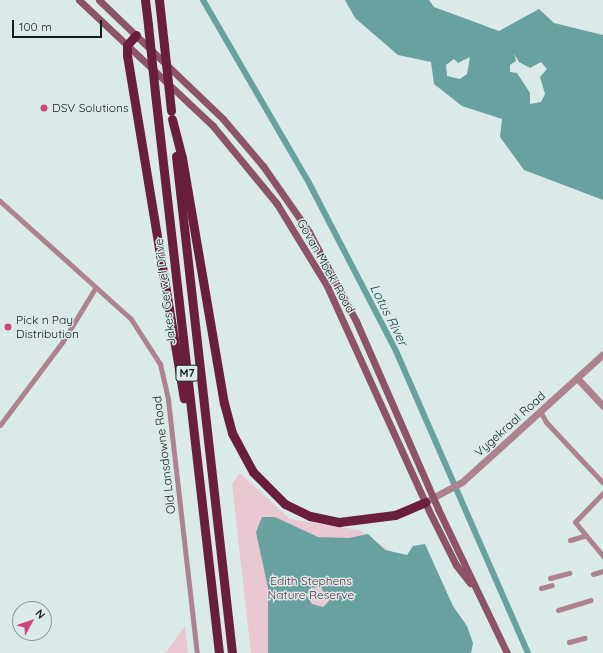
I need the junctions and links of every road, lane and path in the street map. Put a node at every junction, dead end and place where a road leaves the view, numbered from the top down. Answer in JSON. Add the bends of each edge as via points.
{"nodes":[{"id":1,"x":79,"y":0,"type":"edge"},
{"id":2,"x":99,"y":0,"type":"edge"},
{"id":3,"x":145,"y":0,"type":"edge"},
{"id":4,"x":159,"y":0,"type":"edge"},
{"id":5,"x":136,"y":35,"type":"junction"},
{"id":6,"x":127,"y":45,"type":"junction"},
{"id":7,"x":172,"y":115,"type":"junction"},
{"id":8,"x":0,"y":201,"type":"edge"},
{"id":9,"x":94,"y":290,"type":"junction"},
{"id":10,"x":603,"y":354,"type":"edge"},
{"id":11,"x":577,"y":378,"type":"junction"},
{"id":12,"x":603,"y":406,"type":"edge"},
{"id":13,"x":540,"y":411,"type":"junction"},
{"id":14,"x":0,"y":425,"type":"edge"},
{"id":15,"x":198,"y":474,"type":"junction"},
{"id":16,"x":603,"y":484,"type":"edge"},
{"id":17,"x":603,"y":493,"type":"edge"},
{"id":18,"x":429,"y":500,"type":"junction"},
{"id":19,"x":584,"y":536,"type":"junction"},
{"id":20,"x":570,"y":540,"type":"dead end"},
{"id":21,"x":603,"y":556,"type":"edge"},
{"id":22,"x":603,"y":571,"type":"edge"},
{"id":23,"x":569,"y":573,"type":"dead end"},
{"id":24,"x":594,"y":574,"type":"dead end"},
{"id":25,"x":550,"y":578,"type":"dead end"},
{"id":26,"x":552,"y":585,"type":"dead end"},
{"id":27,"x":541,"y":588,"type":"dead end"},
{"id":28,"x":591,"y":600,"type":"dead end"},
{"id":29,"x":558,"y":610,"type":"dead end"},
{"id":30,"x":584,"y":638,"type":"dead end"},
{"id":31,"x":569,"y":642,"type":"dead end"},
{"id":32,"x":197,"y":653,"type":"edge"},
{"id":33,"x":219,"y":653,"type":"edge"},
{"id":34,"x":232,"y":653,"type":"edge"},
{"id":35,"x":507,"y":653,"type":"edge"}],
"edges":[{"from":1,"to":6,"type":"main road","name":"Govan Mbeki Road"},
{"from":2,"to":5,"type":"main road","name":"Govan Mbeki Road"},
{"from":3,"to":15,"type":"highway","name":"Jakes Gerwel Drive","number":"M7","bridge":true},
{"from":4,"to":7,"type":"highway","number":"M7","bridge":true},
{"from":5,"to":6,"type":"highway"},
{"from":5,"to":18,"type":"main road","name":"Govan Mbeki Road","via":[[223,119],[300,218],[356,321]]},
{"from":6,"to":15,"type":"highway","via":[[157,250]]},
{"from":6,"to":18,"type":"main road","name":"Govan Mbeki Road","via":[[213,126],[291,224],[327,286]]},
{"from":7,"to":18,"type":"highway","via":[[182,158],[224,403],[232,433],[249,466],[285,504],[324,519],[370,520]]},
{"from":7,"to":34,"type":"highway","number":"M7"},
{"from":8,"to":9,"type":"street","name":"Old Lansdowne Road"},
{"from":9,"to":14,"type":"street","via":[[63,341]]},
{"from":9,"to":32,"type":"street","name":"Old Lansdowne Road","via":[[138,328],[163,373]]},
{"from":10,"to":11,"type":"street","name":"Vygekraal Road"},
{"from":11,"to":12,"type":"street"},
{"from":11,"to":13,"type":"street","name":"Vygekraal Road"},
{"from":13,"to":16,"type":"street","via":[[546,422]]},
{"from":13,"to":18,"type":"street","name":"Vygekraal Road","via":[[453,488]]},
{"from":15,"to":33,"type":"highway","name":"Jakes Gerwel Drive","number":"M7"},
{"from":17,"to":19,"type":"street","via":[[575,522]]},
{"from":18,"to":35,"type":"main road","name":"Govan Mbeki Road","via":[[456,565],[479,594]]},
{"from":19,"to":20,"type":"street"},
{"from":19,"to":21,"type":"street"},
{"from":22,"to":24,"type":"street"},
{"from":23,"to":25,"type":"street"},
{"from":26,"to":27,"type":"street"},
{"from":28,"to":29,"type":"street"},
{"from":30,"to":31,"type":"street"}]}
